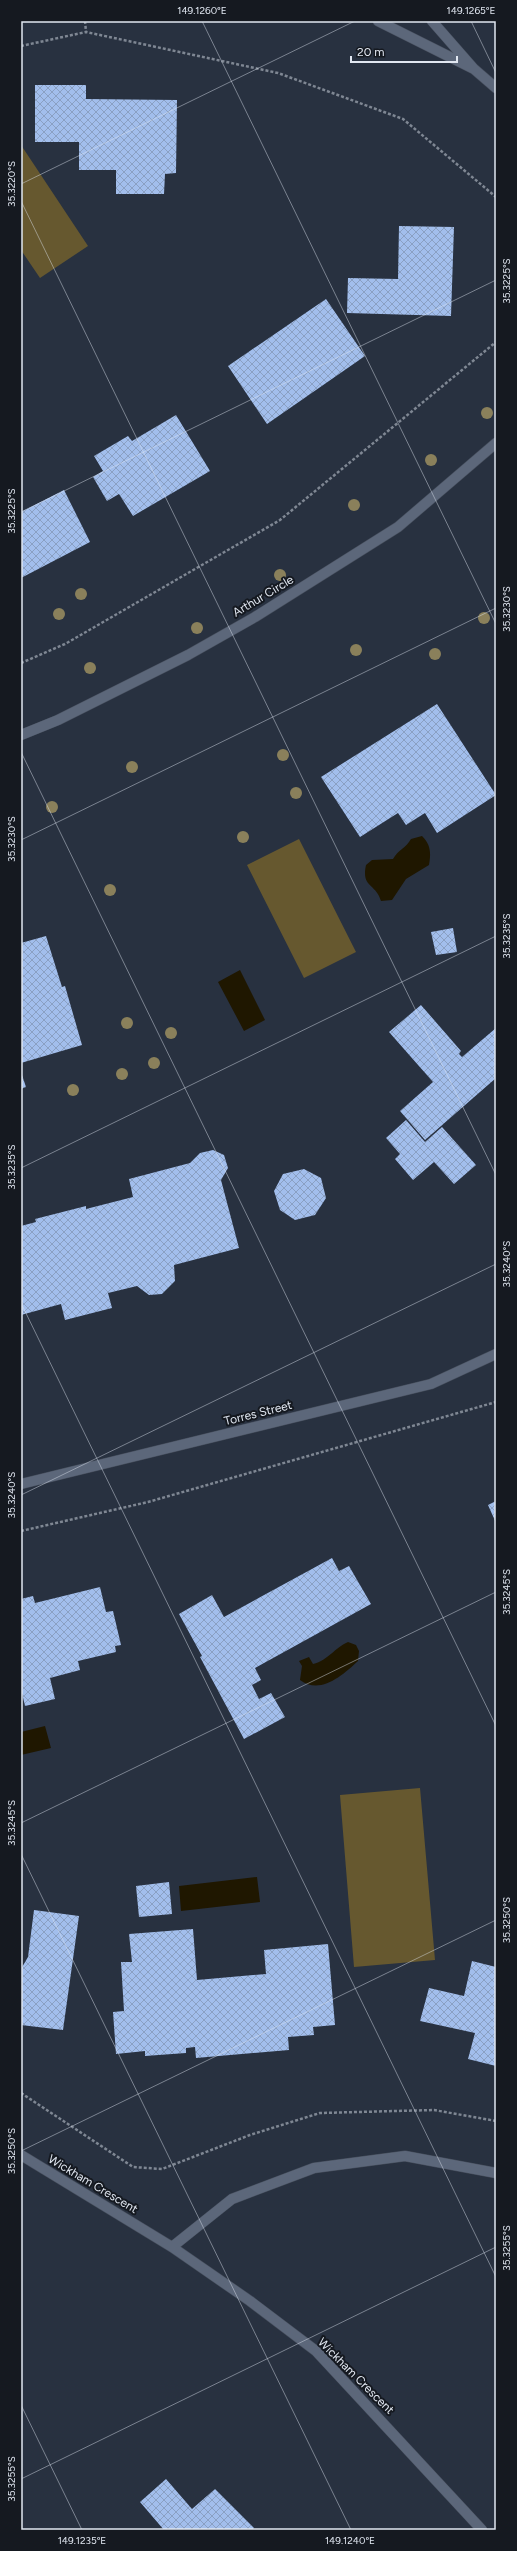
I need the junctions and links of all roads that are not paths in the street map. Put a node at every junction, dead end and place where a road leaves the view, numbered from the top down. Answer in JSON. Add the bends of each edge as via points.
{"nodes":[{"id":1,"x":378,"y":21,"type":"edge"},
{"id":2,"x":432,"y":21,"type":"edge"},
{"id":3,"x":474,"y":70,"type":"junction"},
{"id":4,"x":496,"y":88,"type":"edge"},
{"id":5,"x":496,"y":443,"type":"edge"},
{"id":6,"x":21,"y":735,"type":"edge"},
{"id":7,"x":496,"y":1354,"type":"edge"},
{"id":8,"x":21,"y":1484,"type":"edge"},
{"id":9,"x":21,"y":2155,"type":"edge"},
{"id":10,"x":496,"y":2173,"type":"edge"},
{"id":11,"x":172,"y":2247,"type":"junction"},
{"id":12,"x":482,"y":2530,"type":"edge"}],
"edges":[{"from":1,"to":3,"type":"street"},
{"from":2,"to":3,"type":"street"},
{"from":3,"to":4,"type":"street"},
{"from":5,"to":6,"type":"street","name":"Arthur Circle","via":[[398,528],[255,617],[181,658],[58,720]]},
{"from":7,"to":8,"type":"street","name":"Torres Street","via":[[431,1384]]},
{"from":9,"to":11,"type":"street","name":"Wickham Crescent"},
{"from":10,"to":11,"type":"street","via":[[405,2156],[314,2168],[232,2199]]},
{"from":11,"to":12,"type":"street","name":"Wickham Crescent","via":[[316,2351]]}]}
